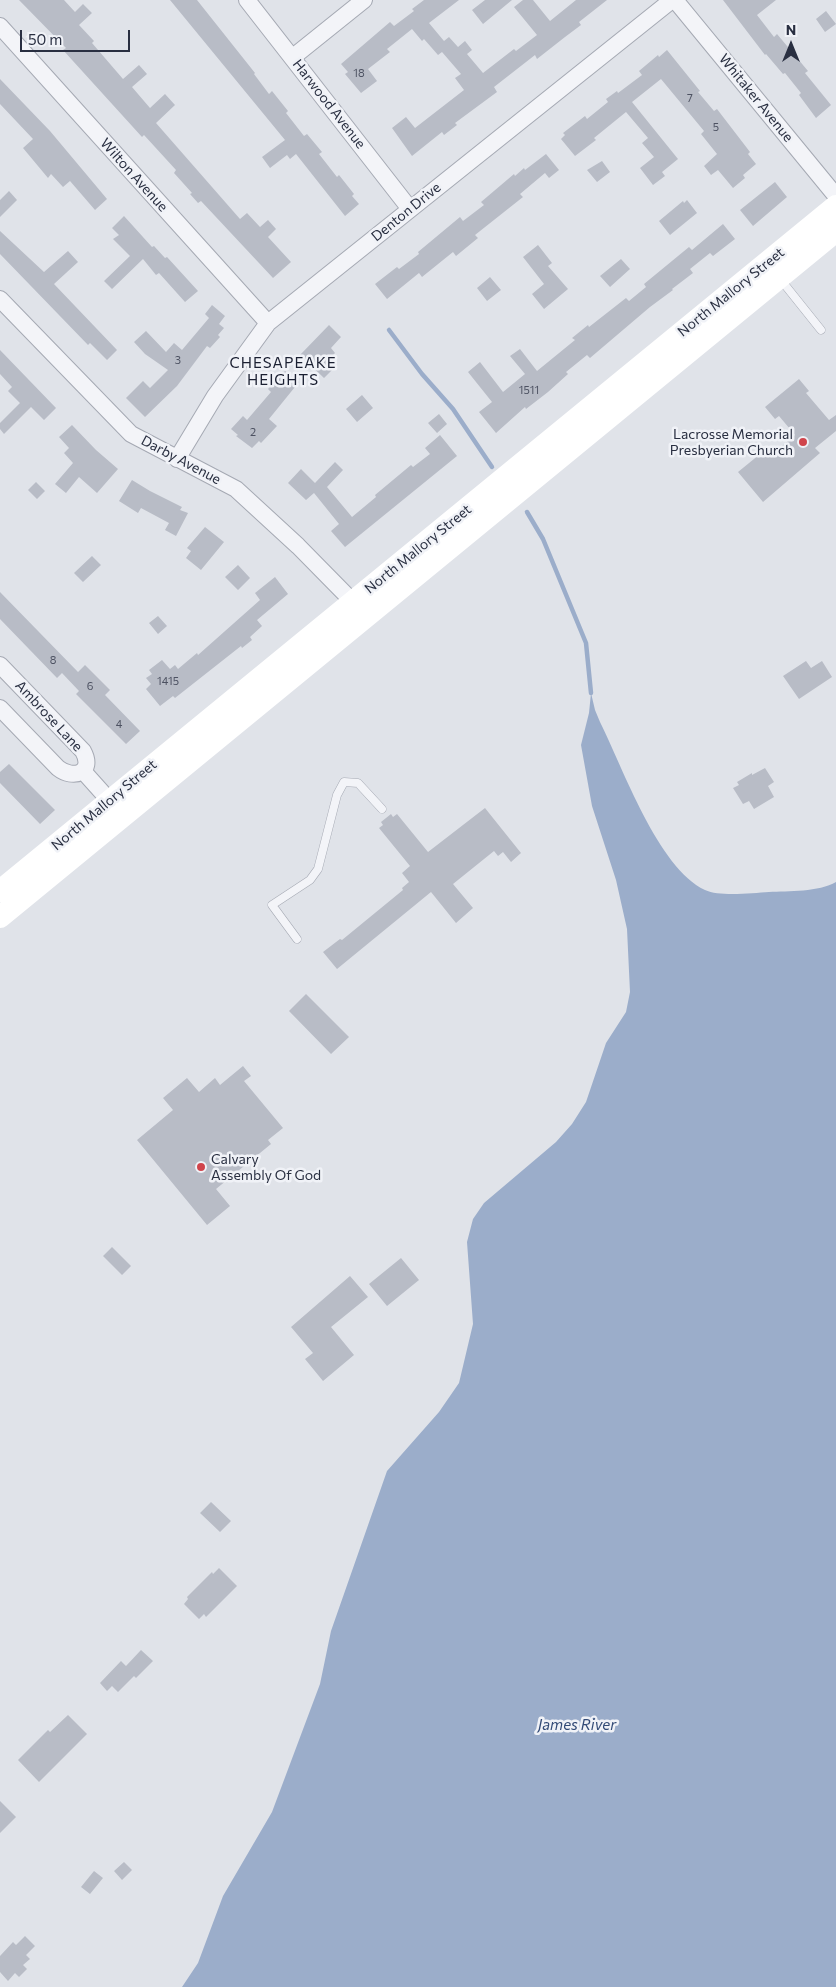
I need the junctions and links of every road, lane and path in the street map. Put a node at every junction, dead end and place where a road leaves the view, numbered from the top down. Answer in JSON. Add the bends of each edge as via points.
{"nodes":[{"id":1,"x":247,"y":0,"type":"edge"},
{"id":2,"x":364,"y":0,"type":"edge"},
{"id":3,"x":674,"y":0,"type":"edge"},
{"id":4,"x":0,"y":26,"type":"edge"},
{"id":5,"x":292,"y":57,"type":"junction"},
{"id":6,"x":836,"y":196,"type":"edge"},
{"id":7,"x":836,"y":206,"type":"edge"},
{"id":8,"x":410,"y":209,"type":"junction"},
{"id":9,"x":836,"y":231,"type":"edge"},
{"id":10,"x":773,"y":270,"type":"junction"},
{"id":11,"x":0,"y":299,"type":"edge"},
{"id":12,"x":268,"y":324,"type":"junction"},
{"id":13,"x":821,"y":330,"type":"dead end"},
{"id":14,"x":177,"y":459,"type":"junction"},
{"id":15,"x":360,"y":609,"type":"junction"},
{"id":16,"x":0,"y":665,"type":"edge"},
{"id":17,"x":0,"y":708,"type":"edge"},
{"id":18,"x":83,"y":771,"type":"junction"},
{"id":19,"x":117,"y":809,"type":"junction"},
{"id":20,"x":382,"y":810,"type":"dead end"},
{"id":21,"x":0,"y":891,"type":"edge"},
{"id":22,"x":0,"y":916,"type":"edge"},
{"id":23,"x":297,"y":939,"type":"dead end"}],
"edges":[{"from":1,"to":5,"type":"street","name":"Harwood Avenue"},
{"from":2,"to":5,"type":"street"},
{"from":3,"to":6,"type":"street","name":"Whitaker Avenue"},
{"from":3,"to":8,"type":"street","name":"Denton Drive"},
{"from":4,"to":12,"type":"street","name":"Wilton Avenue"},
{"from":5,"to":8,"type":"street","name":"Harwood Avenue"},
{"from":7,"to":10,"type":"main road","name":"North Mallory Street"},
{"from":8,"to":12,"type":"street","name":"Denton Drive"},
{"from":9,"to":10,"type":"main road","name":"North Mallory Street"},
{"from":10,"to":13,"type":"lane"},
{"from":10,"to":15,"type":"main road","name":"North Mallory Street"},
{"from":11,"to":14,"type":"street","name":"Darby Avenue","via":[[131,434]]},
{"from":12,"to":14,"type":"street","name":"Denton Drive","via":[[215,396]]},
{"from":14,"to":15,"type":"street","name":"Darby Avenue","via":[[236,490],[298,546]]},
{"from":15,"to":19,"type":"main road","name":"North Mallory Street"},
{"from":16,"to":18,"type":"street","name":"Ambrose Lane","via":[[83,751],[86,763]]},
{"from":17,"to":18,"type":"street","name":"Ambrose Lane","via":[[58,768],[69,774]]},
{"from":18,"to":19,"type":"street","name":"Ambrose Lane"},
{"from":19,"to":21,"type":"main road","name":"North Mallory Street"},
{"from":19,"to":22,"type":"main road","name":"North Mallory Street"},
{"from":20,"to":23,"type":"lane","via":[[358,783],[344,782],[337,795],[318,869],[310,880],[272,905]]}]}
